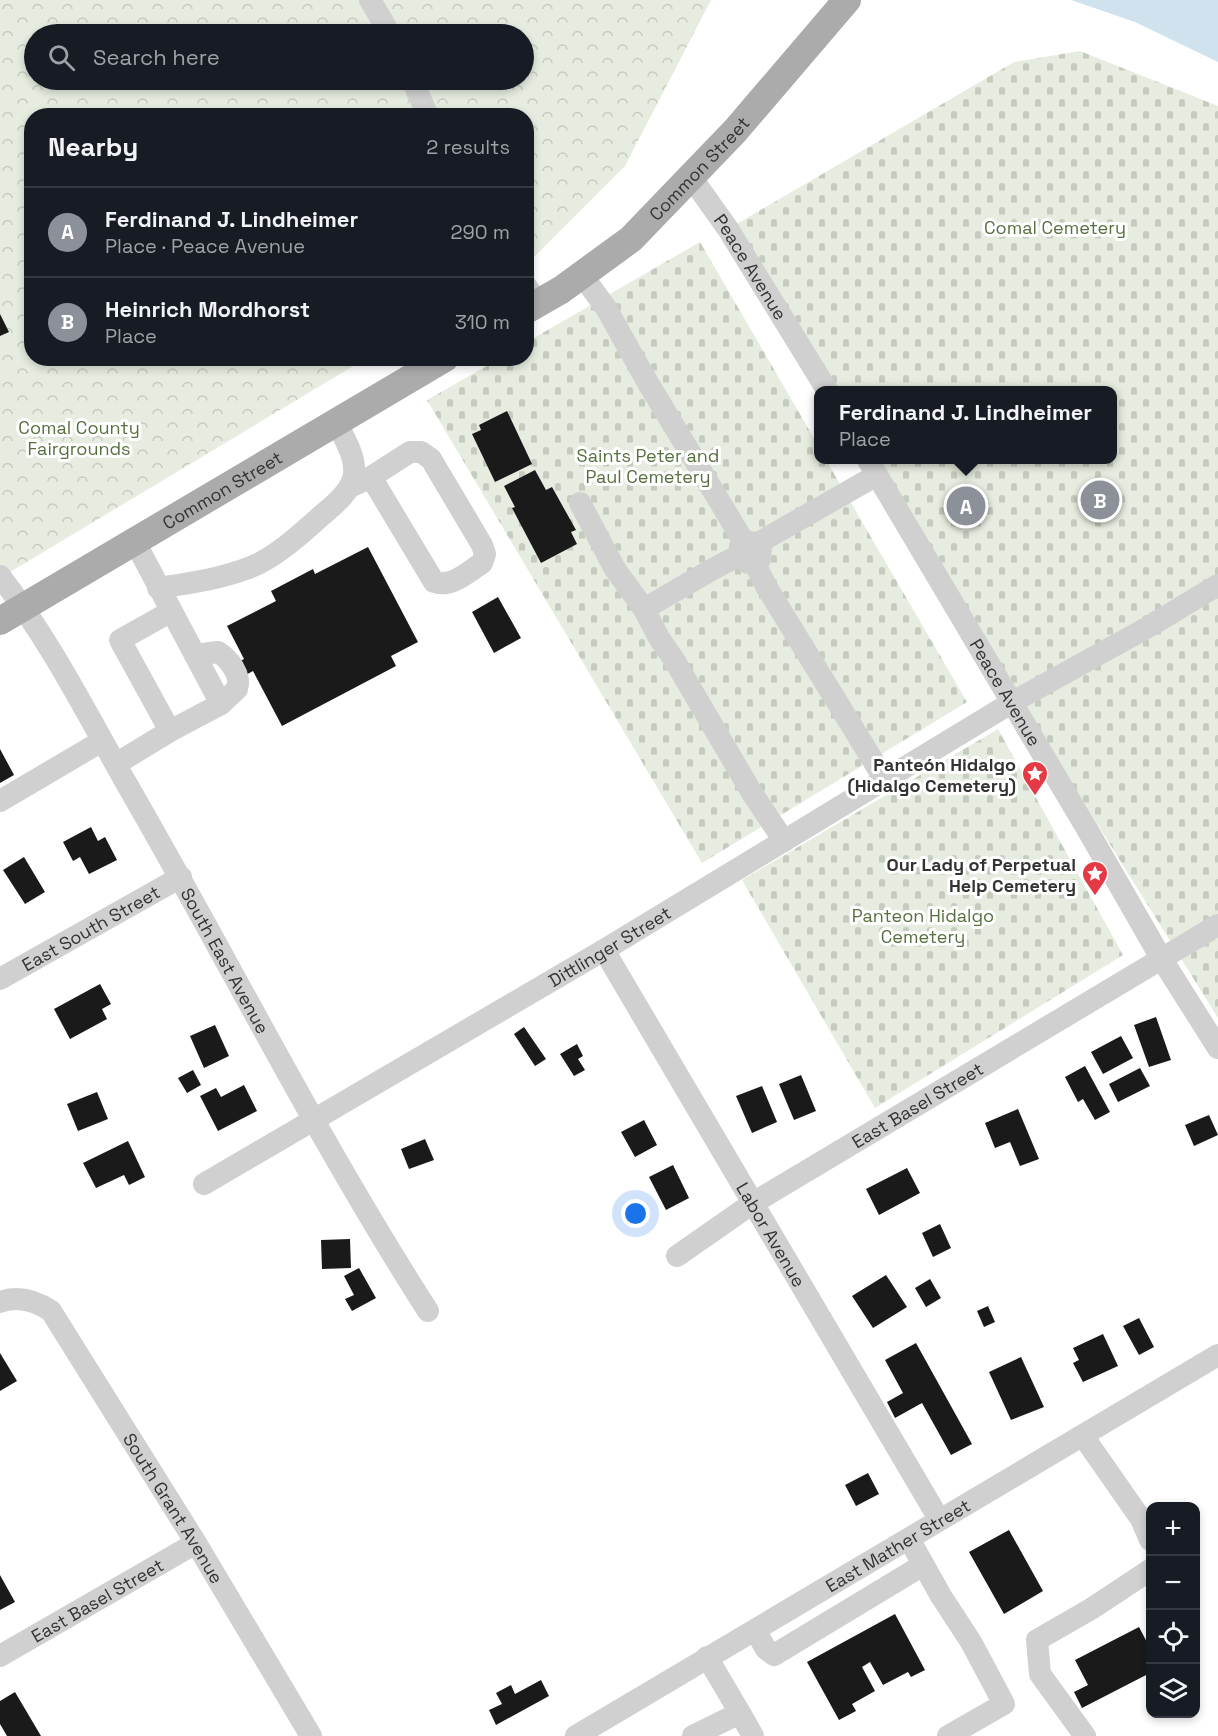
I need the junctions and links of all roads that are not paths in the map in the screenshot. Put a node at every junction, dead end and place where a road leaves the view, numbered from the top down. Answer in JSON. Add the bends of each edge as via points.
{"nodes":[{"id":1,"x":370,"y":0,"type":"edge"},
{"id":2,"x":847,"y":0,"type":"edge"},
{"id":3,"x":384,"y":24,"type":"edge"},
{"id":4,"x":416,"y":90,"type":"edge"},
{"id":5,"x":424,"y":108,"type":"edge"},
{"id":6,"x":691,"y":177,"type":"junction"},
{"id":7,"x":582,"y":275,"type":"junction"},
{"id":8,"x":534,"y":298,"type":"edge"},
{"id":9,"x":432,"y":366,"type":"edge"},
{"id":10,"x":825,"y":386,"type":"edge"},
{"id":11,"x":337,"y":423,"type":"junction"},
{"id":12,"x":872,"y":467,"type":"edge"},
{"id":13,"x":361,"y":481,"type":"junction"},
{"id":14,"x":580,"y":503,"type":"dead end"},
{"id":15,"x":135,"y":542,"type":"junction"},
{"id":16,"x":749,"y":551,"type":"junction"},
{"id":17,"x":0,"y":576,"type":"edge"},
{"id":18,"x":1218,"y":585,"type":"edge"},
{"id":19,"x":158,"y":588,"type":"junction"},
{"id":20,"x":644,"y":609,"type":"junction"},
{"id":21,"x":170,"y":612,"type":"junction"},
{"id":22,"x":12,"y":614,"type":"edge"},
{"id":23,"x":1011,"y":703,"type":"junction"},
{"id":24,"x":170,"y":731,"type":"junction"},
{"id":25,"x":102,"y":741,"type":"junction"},
{"id":26,"x":116,"y":764,"type":"junction"},
{"id":27,"x":885,"y":780,"type":"junction"},
{"id":28,"x":0,"y":801,"type":"edge"},
{"id":29,"x":784,"y":841,"type":"junction"},
{"id":30,"x":181,"y":876,"type":"junction"},
{"id":31,"x":1218,"y":925,"type":"edge"},
{"id":32,"x":604,"y":950,"type":"junction"},
{"id":33,"x":1161,"y":958,"type":"junction"},
{"id":34,"x":0,"y":979,"type":"edge"},
{"id":35,"x":1218,"y":1048,"type":"edge"},
{"id":36,"x":313,"y":1119,"type":"junction"},
{"id":37,"x":204,"y":1184,"type":"dead end"},
{"id":38,"x":753,"y":1203,"type":"junction"},
{"id":39,"x":677,"y":1256,"type":"dead end"},
{"id":40,"x":10,"y":1300,"type":"edge"},
{"id":41,"x":428,"y":1311,"type":"dead end"},
{"id":42,"x":1218,"y":1354,"type":"edge"},
{"id":43,"x":1083,"y":1436,"type":"junction"},
{"id":44,"x":939,"y":1519,"type":"junction"},
{"id":45,"x":1146,"y":1531,"type":"edge"},
{"id":46,"x":909,"y":1539,"type":"junction"},
{"id":47,"x":196,"y":1543,"type":"junction"},
{"id":48,"x":923,"y":1564,"type":"junction"},
{"id":49,"x":1146,"y":1573,"type":"edge"},
{"id":50,"x":755,"y":1630,"type":"junction"},
{"id":51,"x":0,"y":1656,"type":"edge"},
{"id":52,"x":707,"y":1658,"type":"junction"},
{"id":53,"x":740,"y":1713,"type":"junction"},
{"id":54,"x":311,"y":1736,"type":"edge"},
{"id":55,"x":576,"y":1736,"type":"edge"},
{"id":56,"x":693,"y":1736,"type":"edge"},
{"id":57,"x":753,"y":1736,"type":"edge"},
{"id":58,"x":948,"y":1736,"type":"edge"},
{"id":59,"x":1085,"y":1736,"type":"edge"}],
"edges":[{"from":1,"to":3,"type":"street"},
{"from":2,"to":6,"type":"main road","name":"Common Street"},
{"from":4,"to":5,"type":"street"},
{"from":6,"to":7,"type":"main road","name":"Common Street","via":[[631,239]]},
{"from":6,"to":10,"type":"street","name":"Peace Avenue","via":[[734,238]]},
{"from":7,"to":8,"type":"main road","name":"Common Street"},
{"from":7,"to":16,"type":"street","via":[[606,308]]},
{"from":9,"to":11,"type":"main road","name":"Common Street"},
{"from":11,"to":13,"type":"street","via":[[353,457],[354,472]]},
{"from":11,"to":15,"type":"main road","name":"Common Street"},
{"from":12,"to":16,"type":"street"},
{"from":12,"to":23,"type":"street","name":"Peace Avenue"},
{"from":13,"to":13,"type":"street","via":[[410,453],[421,452],[431,459],[482,545],[482,563],[451,583],[434,582]]},
{"from":13,"to":19,"type":"street","via":[[292,542],[253,567],[208,581]]},
{"from":14,"to":20,"type":"street","via":[[615,569]]},
{"from":15,"to":19,"type":"street"},
{"from":15,"to":22,"type":"main road","name":"Common Street"},
{"from":16,"to":20,"type":"street"},
{"from":16,"to":27,"type":"street","via":[[767,588]]},
{"from":17,"to":22,"type":"street","name":"South East Avenue"},
{"from":18,"to":23,"type":"street","name":"Dittlinger Street"},
{"from":19,"to":21,"type":"street"},
{"from":20,"to":29,"type":"street"},
{"from":21,"to":24,"type":"street","via":[[120,640]]},
{"from":21,"to":24,"type":"street","via":[[221,704]]},
{"from":22,"to":25,"type":"street","name":"South East Avenue"},
{"from":23,"to":27,"type":"street","name":"Dittlinger Street"},
{"from":23,"to":33,"type":"street","name":"Peace Avenue"},
{"from":24,"to":26,"type":"street"},
{"from":25,"to":26,"type":"street","name":"South East Avenue"},
{"from":25,"to":28,"type":"street"},
{"from":26,"to":30,"type":"street","name":"South East Avenue"},
{"from":27,"to":29,"type":"street","name":"Dittlinger Street"},
{"from":29,"to":32,"type":"street","name":"Dittlinger Street"},
{"from":30,"to":34,"type":"street","name":"East South Street"},
{"from":30,"to":36,"type":"street","name":"South East Avenue"},
{"from":31,"to":33,"type":"street","name":"East Basel Street"},
{"from":32,"to":36,"type":"street","name":"Dittlinger Street"},
{"from":32,"to":38,"type":"street","name":"Labor Avenue"},
{"from":33,"to":35,"type":"street","name":"Peace Avenue"},
{"from":33,"to":38,"type":"street","name":"East Basel Street"},
{"from":36,"to":37,"type":"street","name":"Dittlinger Street"},
{"from":36,"to":41,"type":"street","name":"South East Avenue"},
{"from":38,"to":39,"type":"street","name":"East Basel Street"},
{"from":38,"to":44,"type":"street","name":"Labor Avenue"},
{"from":40,"to":47,"type":"street","name":"South Grant Avenue","via":[[37,1302],[51,1311]]},
{"from":42,"to":43,"type":"street","name":"East Mather Street"},
{"from":43,"to":44,"type":"street","name":"East Mather Street"},
{"from":43,"to":45,"type":"street"},
{"from":44,"to":46,"type":"street","name":"East Mather Street"},
{"from":46,"to":48,"type":"street"},
{"from":46,"to":50,"type":"street","name":"East Mather Street"},
{"from":47,"to":51,"type":"street","name":"East Basel Street"},
{"from":47,"to":54,"type":"street","name":"South Grant Avenue"},
{"from":48,"to":50,"type":"street","via":[[774,1655],[765,1649]]},
{"from":48,"to":58,"type":"street","via":[[1004,1704]]},
{"from":49,"to":59,"type":"street","via":[[1037,1640],[1040,1674]]},
{"from":50,"to":52,"type":"street","name":"East Mather Street"},
{"from":52,"to":53,"type":"street"},
{"from":52,"to":55,"type":"street","name":"East Mather Street"},
{"from":53,"to":56,"type":"street"},
{"from":53,"to":57,"type":"street"}]}
